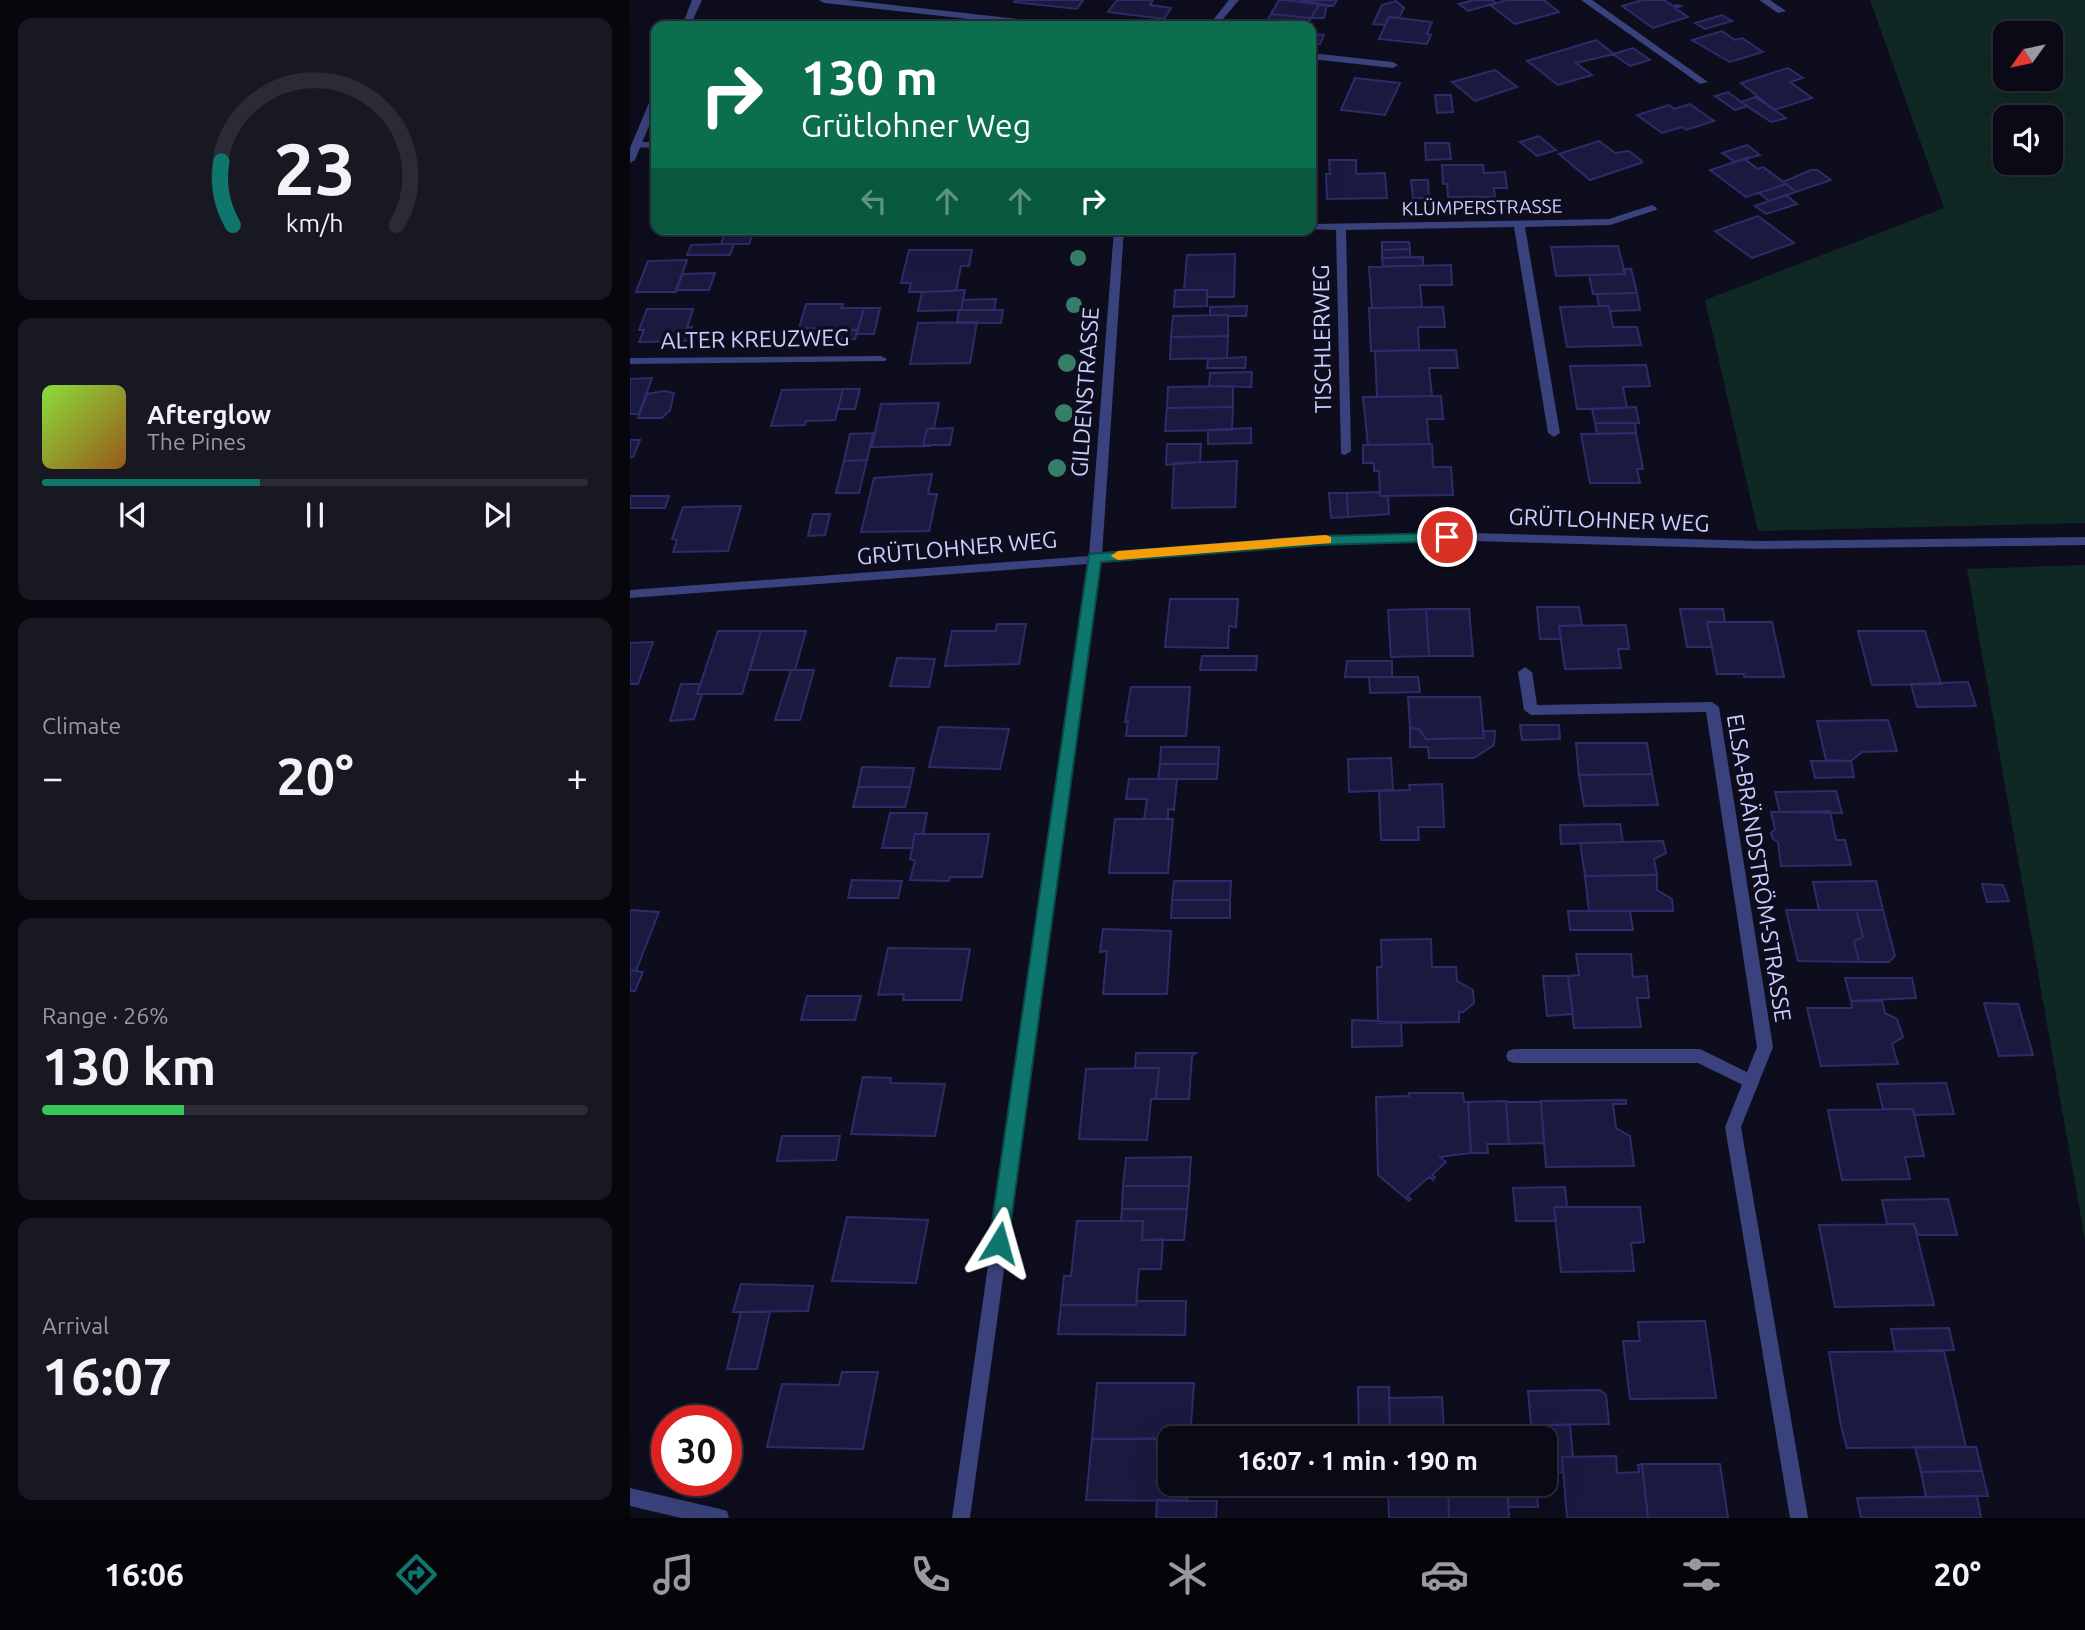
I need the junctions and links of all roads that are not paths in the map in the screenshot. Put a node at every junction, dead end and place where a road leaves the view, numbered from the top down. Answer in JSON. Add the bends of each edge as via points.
{"nodes":[{"id":1,"x":697,"y":0,"type":"edge"},
{"id":2,"x":824,"y":0,"type":"edge"},
{"id":3,"x":1234,"y":0,"type":"edge"},
{"id":4,"x":1586,"y":0,"type":"edge"},
{"id":5,"x":1764,"y":0,"type":"edge"},
{"id":6,"x":866,"y":2,"type":"edge"},
{"id":7,"x":1781,"y":11,"type":"dead end"},
{"id":8,"x":688,"y":21,"type":"edge"},
{"id":9,"x":1015,"y":21,"type":"edge"},
{"id":10,"x":1216,"y":21,"type":"edge"},
{"id":11,"x":1316,"y":56,"type":"edge"},
{"id":12,"x":1393,"y":65,"type":"dead end"},
{"id":13,"x":1703,"y":82,"type":"dead end"},
{"id":14,"x":651,"y":107,"type":"edge"},
{"id":15,"x":635,"y":134,"type":"edge"},
{"id":16,"x":636,"y":145,"type":"junction"},
{"id":17,"x":651,"y":145,"type":"edge"},
{"id":18,"x":630,"y":160,"type":"edge"},
{"id":19,"x":1652,"y":208,"type":"dead end"},
{"id":20,"x":1519,"y":224,"type":"junction"},
{"id":21,"x":1316,"y":226,"type":"edge"},
{"id":22,"x":1341,"y":226,"type":"junction"},
{"id":23,"x":1119,"y":235,"type":"edge"},
{"id":24,"x":881,"y":359,"type":"dead end"},
{"id":25,"x":630,"y":361,"type":"edge"},
{"id":26,"x":1554,"y":433,"type":"dead end"},
{"id":27,"x":1345,"y":451,"type":"dead end"},
{"id":28,"x":2085,"y":541,"type":"edge"},
{"id":29,"x":1094,"y":558,"type":"junction"},
{"id":30,"x":630,"y":594,"type":"edge"},
{"id":31,"x":1525,"y":672,"type":"dead end"},
{"id":32,"x":1514,"y":1056,"type":"dead end"},
{"id":33,"x":1751,"y":1082,"type":"junction"},
{"id":34,"x":630,"y":1497,"type":"edge"},
{"id":35,"x":720,"y":1518,"type":"edge"},
{"id":36,"x":961,"y":1518,"type":"edge"},
{"id":37,"x":1799,"y":1518,"type":"edge"}],
"edges":[{"from":1,"to":8,"type":"street"},
{"from":2,"to":6,"type":"street"},
{"from":3,"to":10,"type":"street"},
{"from":4,"to":13,"type":"street"},
{"from":5,"to":7,"type":"street"},
{"from":6,"to":9,"type":"street"},
{"from":11,"to":12,"type":"street"},
{"from":14,"to":15,"type":"street"},
{"from":15,"to":16,"type":"street"},
{"from":16,"to":17,"type":"street"},
{"from":16,"to":18,"type":"street"},
{"from":19,"to":20,"type":"street","name":"KLÜMPERSTRASSE","via":[[1610,222]]},
{"from":20,"to":22,"type":"street","name":"KLÜMPERSTRASSE"},
{"from":20,"to":26,"type":"street"},
{"from":21,"to":22,"type":"street","name":"KLÜMPERSTRASSE"},
{"from":22,"to":27,"type":"street","name":"TISCHLERWEG"},
{"from":23,"to":29,"type":"street","name":"GILDENSTRASSE"},
{"from":24,"to":25,"type":"street","name":"ALTER KREUZWEG"},
{"from":28,"to":29,"type":"street","name":"GRÜTLOHNER WEG","via":[[1759,545],[1473,537],[1319,540]]},
{"from":29,"to":30,"type":"street","name":"GRÜTLOHNER WEG"},
{"from":29,"to":36,"type":"street","name":"GILDENSTRASSE"},
{"from":31,"to":33,"type":"street","name":"ELSA-BRÄNDSTRÖM-STRASSE","via":[[1531,710],[1712,707],[1765,1047]]},
{"from":32,"to":33,"type":"street","via":[[1700,1056]]},
{"from":33,"to":37,"type":"street","name":"ELSA-BRÄNDSTRÖM-STRASSE","via":[[1733,1127]]},
{"from":34,"to":35,"type":"street"}]}
